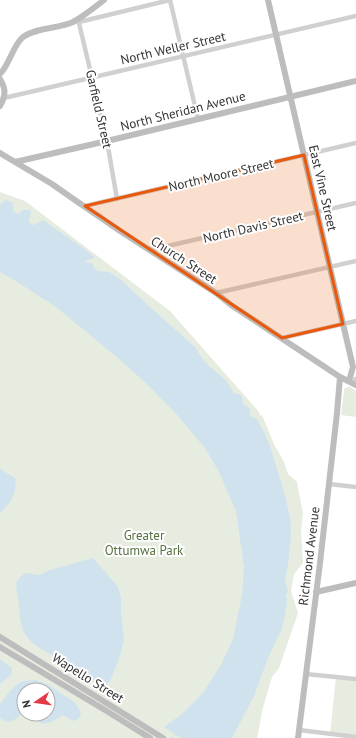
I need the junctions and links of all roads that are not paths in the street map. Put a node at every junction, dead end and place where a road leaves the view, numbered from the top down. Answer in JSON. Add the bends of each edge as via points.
{"nodes":[{"id":1,"x":170,"y":0,"type":"edge"},
{"id":2,"x":268,"y":0,"type":"edge"},
{"id":3,"x":103,"y":1,"type":"edge"},
{"id":4,"x":356,"y":16,"type":"edge"},
{"id":5,"x":78,"y":20,"type":"junction"},
{"id":6,"x":276,"y":35,"type":"junction"},
{"id":7,"x":183,"y":57,"type":"junction"},
{"id":8,"x":0,"y":74,"type":"edge"},
{"id":9,"x":92,"y":78,"type":"junction"},
{"id":10,"x":0,"y":79,"type":"edge"},
{"id":11,"x":356,"y":82,"type":"edge"},
{"id":12,"x":290,"y":97,"type":"junction"},
{"id":13,"x":4,"y":98,"type":"junction"},
{"id":14,"x":0,"y":106,"type":"edge"},
{"id":15,"x":198,"y":119,"type":"junction"},
{"id":16,"x":107,"y":141,"type":"junction"},
{"id":17,"x":356,"y":143,"type":"edge"},
{"id":18,"x":0,"y":153,"type":"edge"},
{"id":19,"x":304,"y":155,"type":"junction"},
{"id":20,"x":15,"y":162,"type":"junction"},
{"id":21,"x":117,"y":199,"type":"junction"},
{"id":22,"x":356,"y":203,"type":"edge"},
{"id":23,"x":85,"y":206,"type":"junction"},
{"id":24,"x":317,"y":212,"type":"junction"},
{"id":25,"x":150,"y":250,"type":"junction"},
{"id":26,"x":356,"y":260,"type":"edge"},
{"id":27,"x":330,"y":267,"type":"junction"},
{"id":28,"x":216,"y":293,"type":"junction"},
{"id":29,"x":356,"y":321,"type":"edge"},
{"id":30,"x":343,"y":324,"type":"junction"},
{"id":31,"x":282,"y":338,"type":"junction"},
{"id":32,"x":340,"y":377,"type":"junction"},
{"id":33,"x":354,"y":381,"type":"edge"},
{"id":34,"x":329,"y":484,"type":"junction"},
{"id":35,"x":356,"y":486,"type":"edge"},
{"id":36,"x":356,"y":583,"type":"edge"},
{"id":37,"x":316,"y":592,"type":"junction"},
{"id":38,"x":0,"y":637,"type":"edge"},
{"id":39,"x":0,"y":647,"type":"edge"},
{"id":40,"x":306,"y":674,"type":"junction"},
{"id":41,"x":356,"y":679,"type":"edge"},
{"id":42,"x":299,"y":730,"type":"junction"},
{"id":43,"x":356,"y":737,"type":"edge"},
{"id":44,"x":150,"y":738,"type":"edge"},
{"id":45,"x":163,"y":738,"type":"edge"},
{"id":46,"x":298,"y":738,"type":"edge"}],
"edges":[{"from":1,"to":5,"type":"street"},
{"from":1,"to":7,"type":"street"},
{"from":2,"to":6,"type":"main road","name":"East Vine Street"},
{"from":3,"to":5,"type":"main road"},
{"from":4,"to":6,"type":"street","name":"North Weller Street"},
{"from":5,"to":8,"type":"main road","via":[[28,34],[20,40]]},
{"from":5,"to":9,"type":"street","name":"Garfield Street"},
{"from":6,"to":7,"type":"street","name":"North Weller Street"},
{"from":6,"to":12,"type":"main road","name":"East Vine Street"},
{"from":7,"to":9,"type":"street","name":"North Weller Street"},
{"from":7,"to":15,"type":"street"},
{"from":9,"to":13,"type":"street","name":"North Weller Street"},
{"from":9,"to":16,"type":"street","name":"Garfield Street"},
{"from":10,"to":13,"type":"main road","via":[[5,90]]},
{"from":11,"to":12,"type":"main road","name":"North Sheridan Avenue"},
{"from":12,"to":15,"type":"main road","name":"North Sheridan Avenue"},
{"from":12,"to":19,"type":"main road","name":"East Vine Street"},
{"from":13,"to":14,"type":"main road"},
{"from":15,"to":16,"type":"main road","name":"North Sheridan Avenue"},
{"from":16,"to":20,"type":"main road","name":"North Sheridan Avenue"},
{"from":16,"to":21,"type":"street","name":"Garfield Street"},
{"from":17,"to":19,"type":"street","name":"North Moore Street"},
{"from":18,"to":20,"type":"main road","name":"Church Street"},
{"from":19,"to":21,"type":"street","name":"North Moore Street"},
{"from":19,"to":24,"type":"main road","name":"East Vine Street"},
{"from":20,"to":23,"type":"main road","name":"Church Street"},
{"from":21,"to":23,"type":"street","name":"North Moore Street"},
{"from":22,"to":24,"type":"street","name":"North Davis Street"},
{"from":23,"to":25,"type":"main road","name":"Church Street"},
{"from":24,"to":25,"type":"street","name":"North Davis Street"},
{"from":24,"to":27,"type":"main road","name":"East Vine Street"},
{"from":25,"to":28,"type":"main road","name":"Church Street"},
{"from":26,"to":27,"type":"street"},
{"from":27,"to":28,"type":"street"},
{"from":27,"to":30,"type":"main road","name":"East Vine Street"},
{"from":28,"to":31,"type":"main road","name":"Church Street"},
{"from":29,"to":30,"type":"street"},
{"from":30,"to":31,"type":"street"},
{"from":30,"to":33,"type":"main road","name":"East Vine Street"},
{"from":31,"to":32,"type":"main road","name":"Church Street"},
{"from":32,"to":33,"type":"main road","name":"Church Street"},
{"from":32,"to":34,"type":"main road","name":"Richmond Avenue"},
{"from":34,"to":35,"type":"street"},
{"from":34,"to":37,"type":"main road","name":"Richmond Avenue"},
{"from":36,"to":37,"type":"main road"},
{"from":37,"to":40,"type":"main road","name":"Richmond Avenue"},
{"from":38,"to":45,"type":"main road","name":"Wapello Street"},
{"from":39,"to":44,"type":"main road","name":"Wapello Street"},
{"from":40,"to":41,"type":"street"},
{"from":40,"to":42,"type":"main road","name":"Richmond Avenue"},
{"from":42,"to":43,"type":"street"},
{"from":42,"to":46,"type":"main road","name":"Richmond Avenue"}]}
